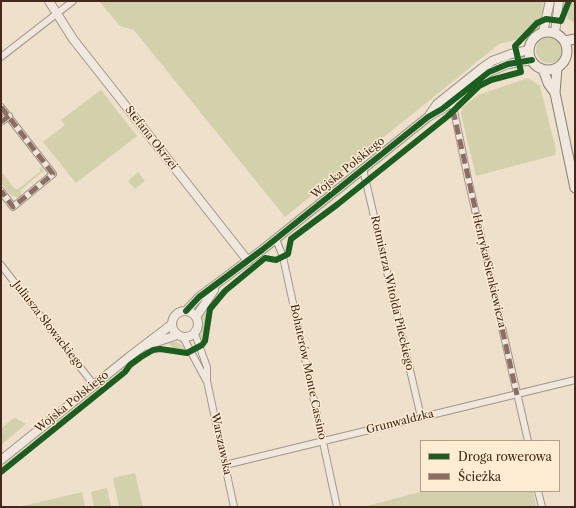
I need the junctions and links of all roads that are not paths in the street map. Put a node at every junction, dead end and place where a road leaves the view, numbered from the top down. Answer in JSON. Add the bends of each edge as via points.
{"nodes":[{"id":1,"x":49,"y":1,"type":"edge"},
{"id":2,"x":73,"y":1,"type":"edge"},
{"id":3,"x":550,"y":1,"type":"edge"},
{"id":4,"x":559,"y":1,"type":"edge"},
{"id":5,"x":57,"y":13,"type":"junction"},
{"id":6,"x":543,"y":32,"type":"junction"},
{"id":7,"x":555,"y":33,"type":"junction"},
{"id":8,"x":575,"y":39,"type":"edge"},
{"id":9,"x":565,"y":41,"type":"junction"},
{"id":10,"x":529,"y":50,"type":"junction"},
{"id":11,"x":571,"y":52,"type":"edge"},
{"id":12,"x":1,"y":57,"type":"edge"},
{"id":13,"x":532,"y":60,"type":"junction"},
{"id":14,"x":557,"y":68,"type":"junction"},
{"id":15,"x":543,"y":69,"type":"junction"},
{"id":16,"x":555,"y":93,"type":"junction"},
{"id":17,"x":452,"y":101,"type":"junction"},
{"id":18,"x":1,"y":107,"type":"edge"},
{"id":19,"x":9,"y":116,"type":"junction"},
{"id":20,"x":428,"y":117,"type":"junction"},
{"id":21,"x":1,"y":122,"type":"edge"},
{"id":22,"x":363,"y":169,"type":"junction"},
{"id":23,"x":575,"y":188,"type":"edge"},
{"id":24,"x":1,"y":191,"type":"edge"},
{"id":25,"x":276,"y":239,"type":"junction"},
{"id":26,"x":248,"y":261,"type":"junction"},
{"id":27,"x":1,"y":265,"type":"edge"},
{"id":28,"x":216,"y":286,"type":"junction"},
{"id":29,"x":186,"y":311,"type":"junction"},
{"id":30,"x":196,"y":317,"type":"junction"},
{"id":31,"x":171,"y":325,"type":"junction"},
{"id":32,"x":195,"y":334,"type":"junction"},
{"id":33,"x":180,"y":336,"type":"junction"},
{"id":34,"x":144,"y":346,"type":"junction"},
{"id":35,"x":575,"y":380,"type":"edge"},
{"id":36,"x":207,"y":381,"type":"junction"},
{"id":37,"x":94,"y":385,"type":"junction"},
{"id":38,"x":517,"y":395,"type":"junction"},
{"id":39,"x":421,"y":417,"type":"junction"},
{"id":40,"x":528,"y":440,"type":"edge"},
{"id":41,"x":322,"y":441,"type":"junction"},
{"id":42,"x":1,"y":460,"type":"edge"},
{"id":43,"x":225,"y":465,"type":"junction"},
{"id":44,"x":538,"y":492,"type":"edge"},
{"id":45,"x":234,"y":507,"type":"edge"},
{"id":46,"x":337,"y":507,"type":"edge"},
{"id":47,"x":542,"y":507,"type":"edge"}],
"edges":[{"from":1,"to":5,"type":"street","name":"Stefana Okrzei"},
{"from":2,"to":5,"type":"street"},
{"from":3,"to":6,"type":"street"},
{"from":4,"to":7,"type":"street"},
{"from":5,"to":12,"type":"street"},
{"from":5,"to":26,"type":"street","name":"Stefana Okrzei","via":[[73,39]]},
{"from":6,"to":7,"type":"main road"},
{"from":6,"to":10,"type":"main road","via":[[533,39]]},
{"from":7,"to":9,"type":"main road"},
{"from":8,"to":9,"type":"main road"},
{"from":9,"to":11,"type":"main road"},
{"from":10,"to":13,"type":"main road"},
{"from":10,"to":20,"type":"street","name":"Wojska Polskiego","via":[[504,57],[482,68],[437,104]]},
{"from":11,"to":14,"type":"main road"},
{"from":13,"to":15,"type":"main road"},
{"from":13,"to":17,"type":"street","name":"Wojska Polskiego","via":[[508,64],[494,70]]},
{"from":14,"to":15,"type":"main road"},
{"from":14,"to":16,"type":"main road"},
{"from":15,"to":16,"type":"main road"},
{"from":16,"to":23,"type":"main road"},
{"from":17,"to":20,"type":"street","name":"Wojska Polskiego"},
{"from":17,"to":38,"type":"street","name":"Henryka Sienkiewicza"},
{"from":18,"to":19,"type":"street"},
{"from":19,"to":21,"type":"street"},
{"from":19,"to":24,"type":"street","via":[[53,174],[13,207]]},
{"from":20,"to":22,"type":"street","name":"Wojska Polskiego"},
{"from":22,"to":25,"type":"street","name":"Wojska Polskiego"},
{"from":22,"to":39,"type":"street","name":"Rotmistrza Witolda Pileckiego"},
{"from":25,"to":26,"type":"street","name":"Wojska Polskiego"},
{"from":25,"to":41,"type":"street","name":"Bohaterów Monte Cassino","via":[[281,250]]},
{"from":26,"to":28,"type":"street","name":"Wojska Polskiego"},
{"from":27,"to":37,"type":"street","name":"Juliusza Słowackiego"},
{"from":28,"to":29,"type":"street","name":"Wojska Polskiego"},
{"from":28,"to":30,"type":"street","name":"Wojska Polskiego"},
{"from":29,"to":30,"type":"street"},
{"from":29,"to":31,"type":"street","via":[[175,315]]},
{"from":30,"to":32,"type":"street","via":[[198,327]]},
{"from":31,"to":33,"type":"street"},
{"from":31,"to":34,"type":"street","name":"Wojska Polskiego"},
{"from":32,"to":33,"type":"street","via":[[189,337]]},
{"from":32,"to":36,"type":"street","name":"Warszawska","via":[[207,367]]},
{"from":33,"to":34,"type":"street","name":"Wojska Polskiego"},
{"from":33,"to":36,"type":"street","name":"Warszawska"},
{"from":34,"to":37,"type":"street","name":"Wojska Polskiego"},
{"from":35,"to":38,"type":"street","name":"Grunwaldzka"},
{"from":36,"to":43,"type":"street","name":"Warszawska"},
{"from":37,"to":42,"type":"street","name":"Wojska Polskiego"},
{"from":38,"to":39,"type":"street","name":"Grunwaldzka"},
{"from":38,"to":40,"type":"street","name":"Henryka Sienkiewicza"},
{"from":39,"to":41,"type":"street","name":"Grunwaldzka"},
{"from":41,"to":43,"type":"street","name":"Grunwaldzka"},
{"from":41,"to":46,"type":"street","name":"Bohaterów Monte Cassino"},
{"from":43,"to":45,"type":"street","name":"Warszawska"},
{"from":44,"to":47,"type":"street"}]}
